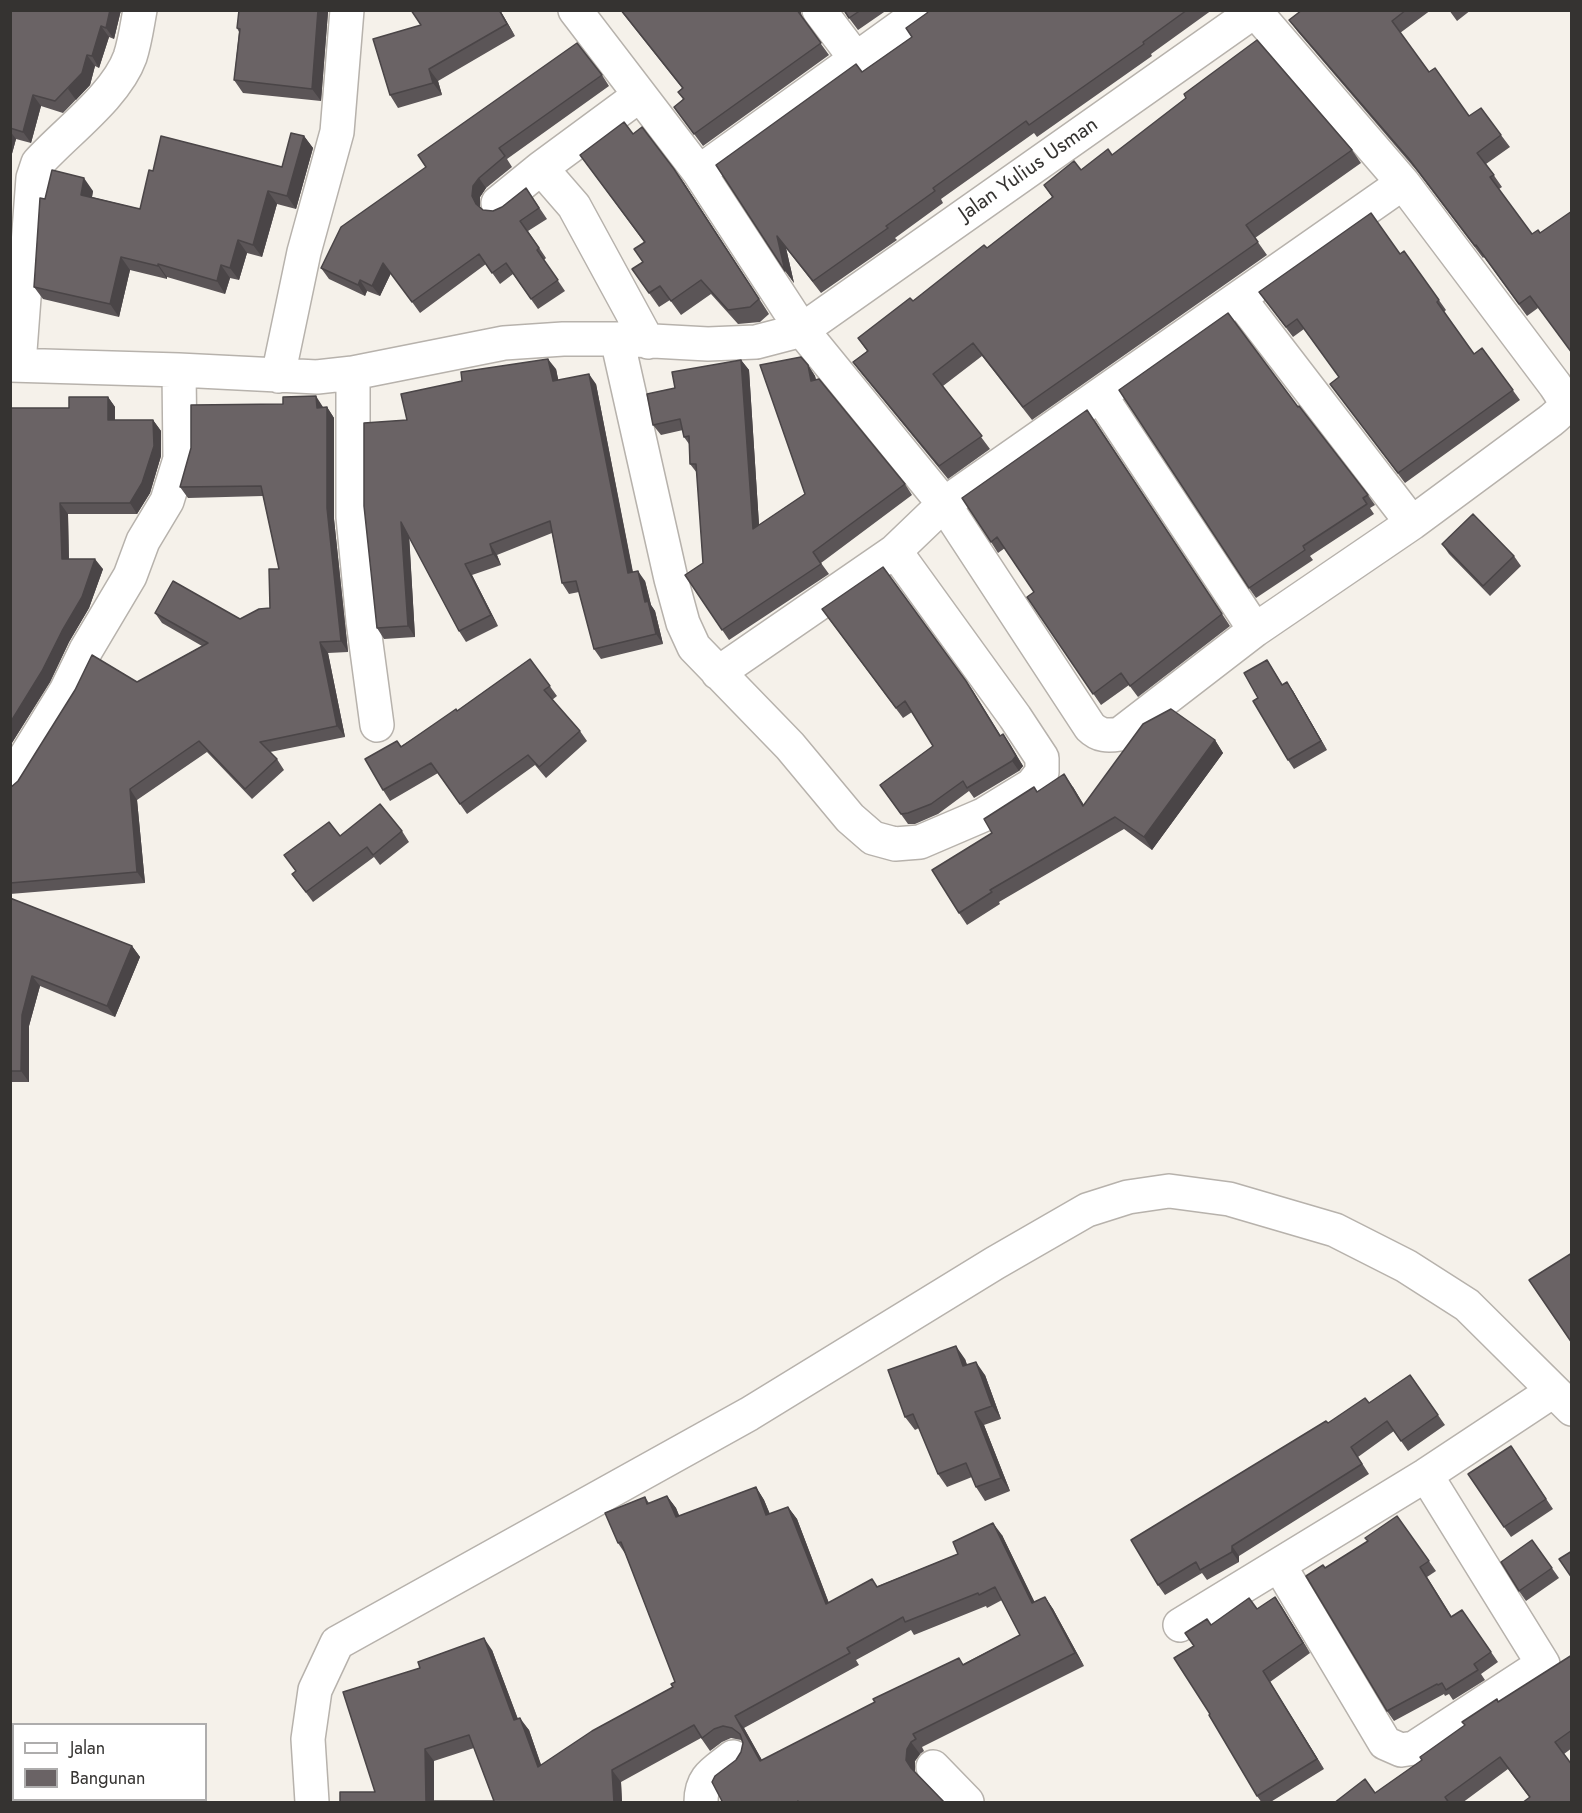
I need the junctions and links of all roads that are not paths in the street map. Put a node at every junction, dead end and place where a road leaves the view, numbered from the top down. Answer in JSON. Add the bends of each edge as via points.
{"nodes":[{"id":1,"x":140,"y":10,"type":"edge"},
{"id":2,"x":347,"y":10,"type":"edge"},
{"id":3,"x":575,"y":10,"type":"edge"},
{"id":4,"x":819,"y":10,"type":"edge"},
{"id":5,"x":924,"y":10,"type":"edge"},
{"id":6,"x":1255,"y":11,"type":"edge"},
{"id":7,"x":856,"y":59,"type":"junction"},
{"id":8,"x":640,"y":95,"type":"junction"},
{"id":9,"x":541,"y":168,"type":"junction"},
{"id":10,"x":699,"y":172,"type":"junction"},
{"id":11,"x":1403,"y":183,"type":"junction"},
{"id":12,"x":498,"y":203,"type":"dead end"},
{"id":13,"x":1239,"y":298,"type":"junction"},
{"id":14,"x":802,"y":330,"type":"junction"},
{"id":15,"x":633,"y":341,"type":"junction"},
{"id":16,"x":15,"y":364,"type":"edge"},
{"id":17,"x":179,"y":370,"type":"junction"},
{"id":18,"x":353,"y":373,"type":"junction"},
{"id":19,"x":278,"y":376,"type":"junction"},
{"id":20,"x":1100,"y":395,"type":"junction"},
{"id":21,"x":944,"y":504,"type":"junction"},
{"id":22,"x":1412,"y":523,"type":"junction"},
{"id":23,"x":895,"y":551,"type":"junction"},
{"id":24,"x":1255,"y":630,"type":"junction"},
{"id":25,"x":718,"y":673,"type":"junction"},
{"id":26,"x":377,"y":725,"type":"dead end"},
{"id":27,"x":10,"y":782,"type":"edge"},
{"id":28,"x":1562,"y":1400,"type":"edge"},
{"id":29,"x":1426,"y":1475,"type":"junction"},
{"id":30,"x":1279,"y":1565,"type":"junction"},
{"id":31,"x":1180,"y":1625,"type":"dead end"},
{"id":32,"x":733,"y":1757,"type":"dead end"},
{"id":33,"x":933,"y":1767,"type":"dead end"},
{"id":34,"x":312,"y":1803,"type":"edge"},
{"id":35,"x":701,"y":1803,"type":"edge"},
{"id":36,"x":967,"y":1803,"type":"edge"}],
"edges":[{"from":1,"to":16,"type":"street","via":[[130,57],[120,76],[38,163],[33,178]]},
{"from":2,"to":19,"type":"street","via":[[337,132],[304,252]]},
{"from":3,"to":8,"type":"street"},
{"from":4,"to":7,"type":"street"},
{"from":5,"to":7,"type":"street"},
{"from":6,"to":11,"type":"street"},
{"from":6,"to":14,"type":"street","name":"Jalan Yulius Usman"},
{"from":7,"to":10,"type":"street"},
{"from":8,"to":9,"type":"street"},
{"from":8,"to":10,"type":"street"},
{"from":9,"to":12,"type":"street"},
{"from":9,"to":15,"type":"street","via":[[574,206]]},
{"from":10,"to":14,"type":"street"},
{"from":11,"to":13,"type":"street"},
{"from":11,"to":22,"type":"street","via":[[1555,385],[1565,406],[1550,422]]},
{"from":13,"to":20,"type":"street"},
{"from":13,"to":22,"type":"street"},
{"from":14,"to":15,"type":"street","via":[[756,342]]},
{"from":14,"to":21,"type":"street"},
{"from":15,"to":18,"type":"street","via":[[563,339],[504,343]]},
{"from":15,"to":25,"type":"street","via":[[671,579],[694,647]]},
{"from":16,"to":17,"type":"street"},
{"from":17,"to":19,"type":"street"},
{"from":17,"to":27,"type":"street","via":[[180,459],[167,501],[66,691]]},
{"from":18,"to":19,"type":"street"},
{"from":18,"to":26,"type":"street","via":[[353,517]]},
{"from":20,"to":21,"type":"street"},
{"from":20,"to":24,"type":"street"},
{"from":21,"to":23,"type":"street"},
{"from":21,"to":24,"type":"street","via":[[1096,733],[1120,734]]},
{"from":22,"to":24,"type":"street"},
{"from":23,"to":25,"type":"street"},
{"from":23,"to":25,"type":"street","via":[[1042,758],[1042,772],[1032,785],[983,815],[920,842],[895,844],[873,838],[850,818],[790,746]]},
{"from":28,"to":29,"type":"street"},
{"from":28,"to":34,"type":"street","via":[[1467,1305],[1406,1266],[1335,1230],[1229,1199],[1169,1191],[1128,1197],[1087,1210],[749,1414],[337,1643],[315,1690],[308,1739]]},
{"from":29,"to":30,"type":"street"},
{"from":29,"to":30,"type":"street","via":[[1543,1664],[1414,1748],[1401,1750],[1385,1743]]},
{"from":30,"to":31,"type":"street"},
{"from":32,"to":35,"type":"street","via":[[706,1778]]},
{"from":33,"to":36,"type":"street"}]}
